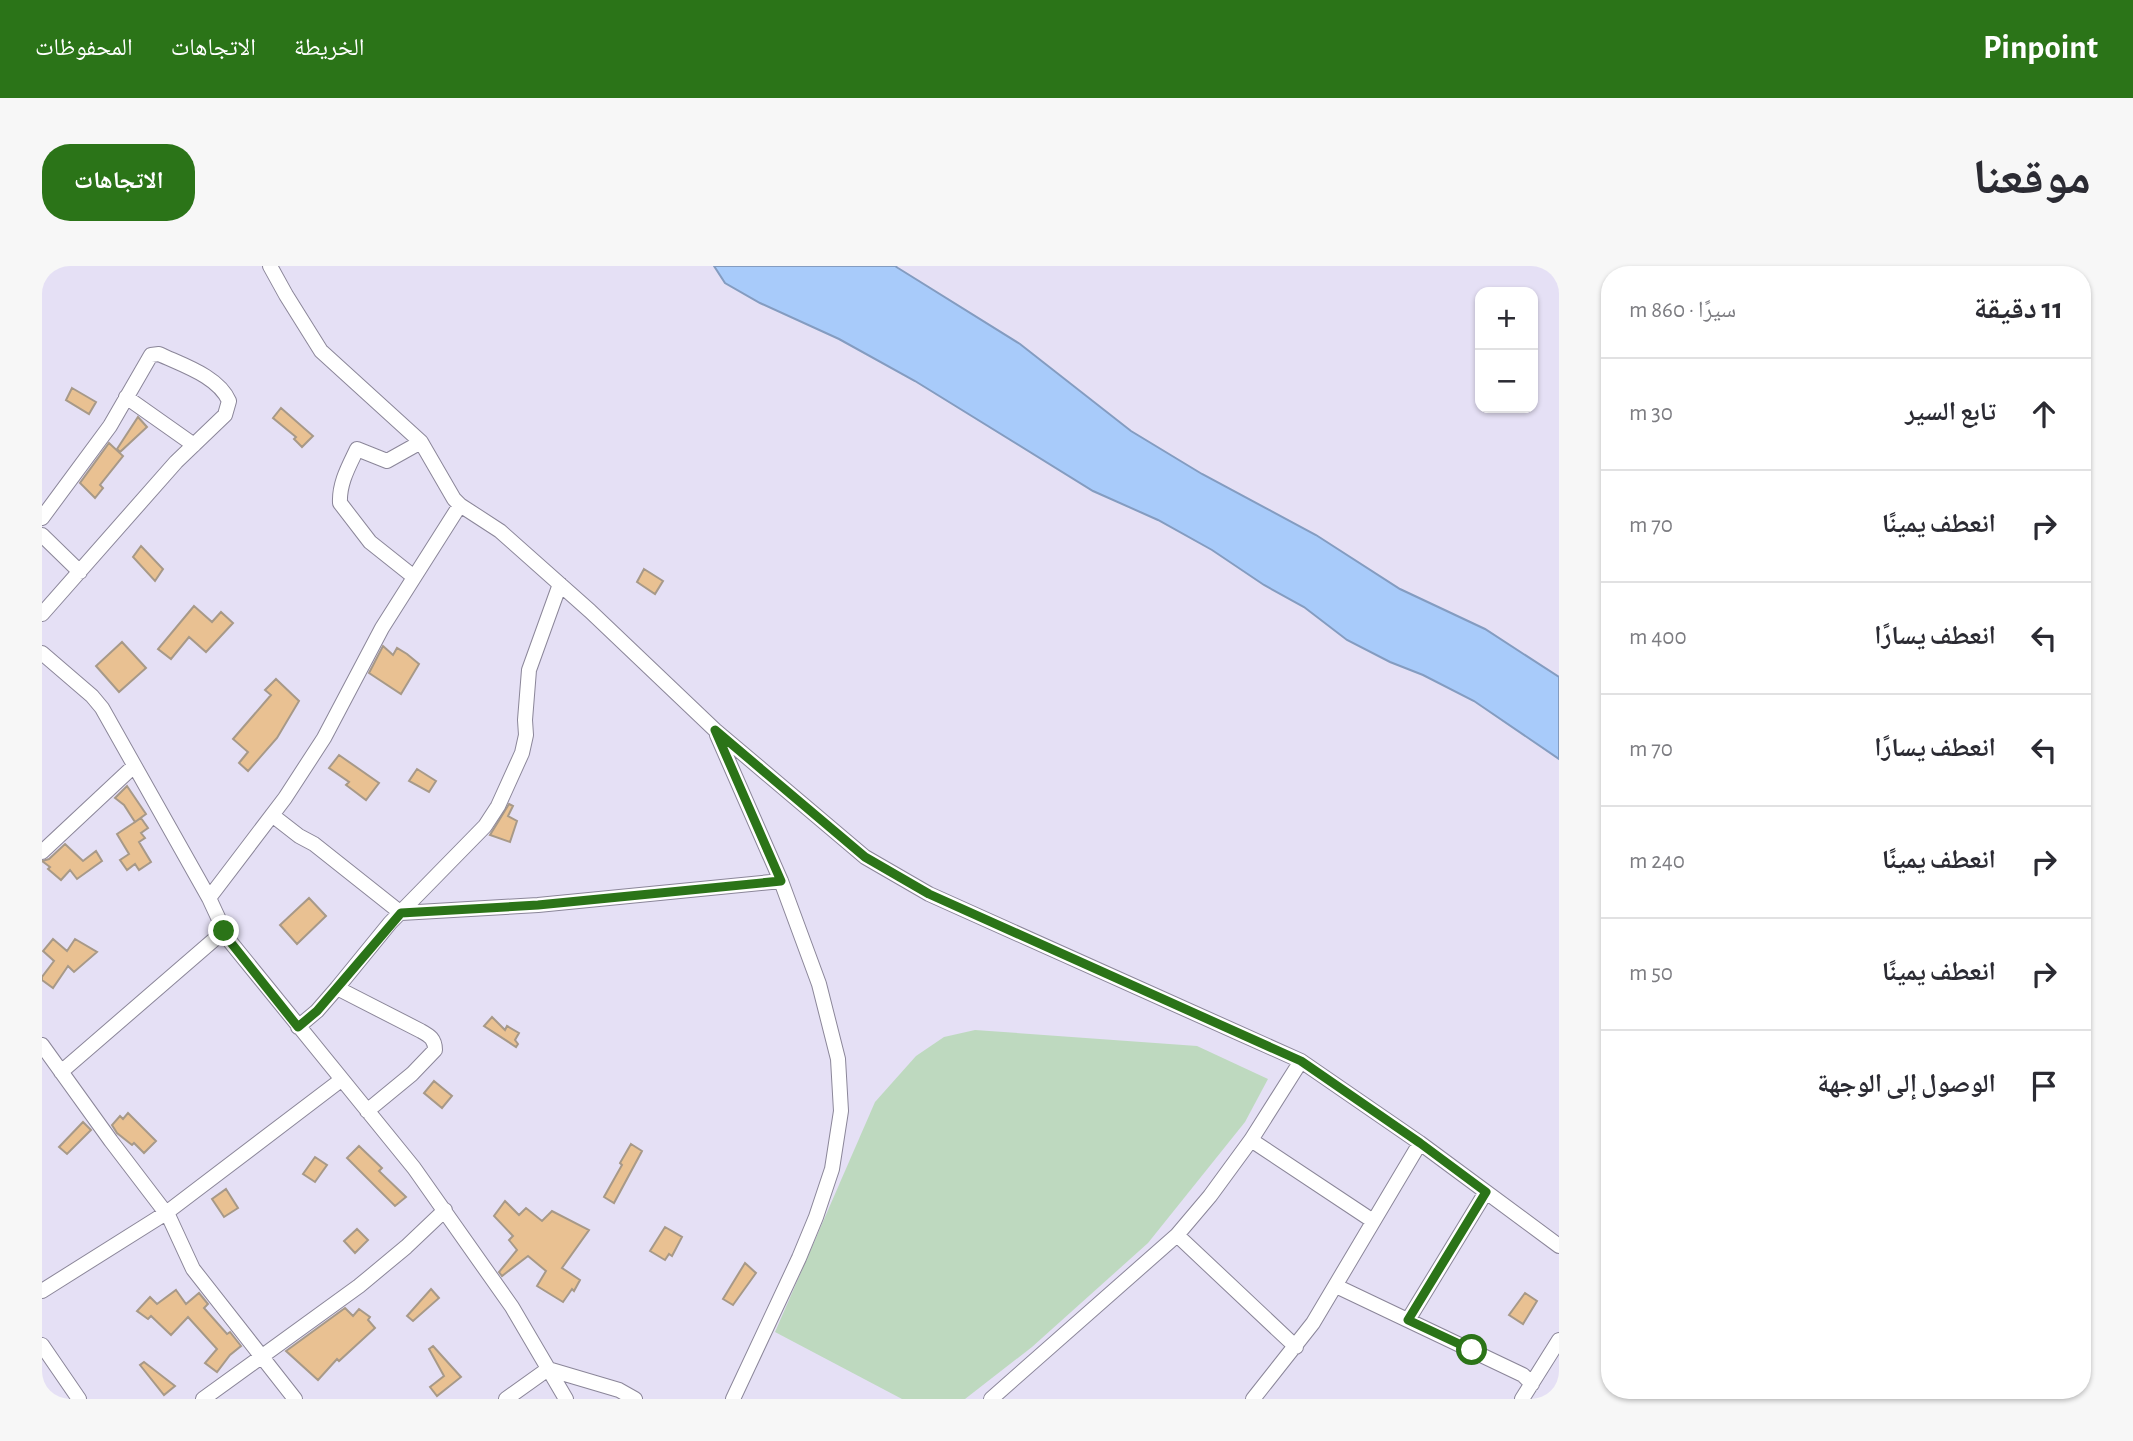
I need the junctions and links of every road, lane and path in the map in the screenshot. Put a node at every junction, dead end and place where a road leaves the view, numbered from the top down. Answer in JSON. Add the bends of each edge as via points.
{"nodes":[{"id":1,"x":270,"y":266,"type":"edge"},
{"id":2,"x":126,"y":397,"type":"junction"},
{"id":3,"x":421,"y":442,"type":"junction"},
{"id":4,"x":194,"y":445,"type":"junction"},
{"id":5,"x":460,"y":505,"type":"junction"},
{"id":6,"x":42,"y":518,"type":"edge"},
{"id":7,"x":42,"y":535,"type":"edge"},
{"id":8,"x":80,"y":572,"type":"junction"},
{"id":9,"x":414,"y":577,"type":"junction"},
{"id":10,"x":560,"y":584,"type":"junction"},
{"id":11,"x":42,"y":614,"type":"edge"},
{"id":12,"x":42,"y":653,"type":"edge"},
{"id":13,"x":715,"y":730,"type":"junction"},
{"id":14,"x":134,"y":766,"type":"junction"},
{"id":15,"x":272,"y":815,"type":"junction"},
{"id":16,"x":42,"y":852,"type":"edge"},
{"id":17,"x":781,"y":881,"type":"junction"},
{"id":18,"x":209,"y":898,"type":"junction"},
{"id":19,"x":401,"y":913,"type":"junction"},
{"id":20,"x":224,"y":931,"type":"junction"},
{"id":21,"x":337,"y":988,"type":"junction"},
{"id":22,"x":298,"y":1027,"type":"junction"},
{"id":23,"x":42,"y":1045,"type":"edge"},
{"id":24,"x":1301,"y":1061,"type":"junction"},
{"id":25,"x":61,"y":1072,"type":"junction"},
{"id":26,"x":341,"y":1080,"type":"junction"},
{"id":27,"x":367,"y":1111,"type":"junction"},
{"id":28,"x":1251,"y":1140,"type":"junction"},
{"id":29,"x":1420,"y":1143,"type":"junction"},
{"id":30,"x":1486,"y":1192,"type":"junction"},
{"id":31,"x":445,"y":1210,"type":"junction"},
{"id":32,"x":166,"y":1213,"type":"junction"},
{"id":33,"x":1373,"y":1221,"type":"junction"},
{"id":34,"x":1177,"y":1236,"type":"junction"},
{"id":35,"x":1559,"y":1246,"type":"edge"},
{"id":36,"x":1336,"y":1286,"type":"junction"},
{"id":37,"x":42,"y":1291,"type":"edge"},
{"id":38,"x":1408,"y":1320,"type":"junction"},
{"id":39,"x":1559,"y":1340,"type":"edge"},
{"id":40,"x":42,"y":1345,"type":"edge"},
{"id":41,"x":1296,"y":1347,"type":"junction"},
{"id":42,"x":262,"y":1357,"type":"junction"},
{"id":43,"x":548,"y":1369,"type":"junction"},
{"id":44,"x":1532,"y":1384,"type":"junction"},
{"id":45,"x":79,"y":1399,"type":"edge"},
{"id":46,"x":203,"y":1399,"type":"edge"},
{"id":47,"x":295,"y":1399,"type":"edge"},
{"id":48,"x":506,"y":1399,"type":"edge"},
{"id":49,"x":566,"y":1399,"type":"edge"},
{"id":50,"x":635,"y":1399,"type":"edge"},
{"id":51,"x":733,"y":1399,"type":"edge"},
{"id":52,"x":991,"y":1399,"type":"edge"},
{"id":53,"x":1253,"y":1399,"type":"edge"},
{"id":54,"x":1522,"y":1399,"type":"edge"}],
"edges":[{"from":1,"to":3,"type":"street","via":[[321,351]]},
{"from":2,"to":4,"type":"street"},
{"from":2,"to":4,"type":"street","via":[[154,353],[211,380],[226,392],[229,401],[225,415]]},
{"from":2,"to":6,"type":"street"},
{"from":3,"to":5,"type":"street"},
{"from":3,"to":9,"type":"street","via":[[387,461],[357,449],[340,488],[340,503],[370,542]]},
{"from":4,"to":8,"type":"street"},
{"from":5,"to":9,"type":"street"},
{"from":5,"to":10,"type":"street","via":[[500,531]]},
{"from":7,"to":8,"type":"street"},
{"from":8,"to":11,"type":"street"},
{"from":9,"to":15,"type":"street","via":[[324,738]]},
{"from":10,"to":13,"type":"street"},
{"from":10,"to":19,"type":"street","via":[[529,670],[522,753],[498,806],[485,826]]},
{"from":12,"to":14,"type":"street","via":[[102,708]]},
{"from":13,"to":17,"type":"street"},
{"from":13,"to":24,"type":"street","via":[[865,857],[929,894]]},
{"from":14,"to":16,"type":"street"},
{"from":14,"to":18,"type":"street"},
{"from":15,"to":18,"type":"street"},
{"from":15,"to":19,"type":"street"},
{"from":17,"to":19,"type":"street","via":[[538,905]]},
{"from":17,"to":51,"type":"street","via":[[829,1017],[842,1111],[832,1169],[816,1217]]},
{"from":18,"to":20,"type":"street"},
{"from":19,"to":21,"type":"street"},
{"from":20,"to":22,"type":"street"},
{"from":20,"to":25,"type":"street"},
{"from":21,"to":22,"type":"street"},
{"from":21,"to":27,"type":"street","via":[[430,1036],[435,1043],[435,1050],[412,1074]]},
{"from":22,"to":26,"type":"street"},
{"from":23,"to":25,"type":"street"},
{"from":24,"to":28,"type":"street"},
{"from":24,"to":29,"type":"street"},
{"from":25,"to":32,"type":"street"},
{"from":26,"to":27,"type":"street"},
{"from":26,"to":32,"type":"street"},
{"from":27,"to":31,"type":"street"},
{"from":28,"to":33,"type":"street"},
{"from":28,"to":34,"type":"street"},
{"from":29,"to":30,"type":"street"},
{"from":29,"to":33,"type":"street"},
{"from":30,"to":35,"type":"street"},
{"from":30,"to":38,"type":"street"},
{"from":31,"to":42,"type":"street","via":[[359,1286]]},
{"from":31,"to":43,"type":"street"},
{"from":32,"to":37,"type":"street"},
{"from":32,"to":42,"type":"street","via":[[193,1269]]},
{"from":33,"to":36,"type":"street"},
{"from":34,"to":41,"type":"street"},
{"from":34,"to":52,"type":"street"},
{"from":36,"to":38,"type":"street"},
{"from":36,"to":41,"type":"street"},
{"from":38,"to":44,"type":"street"},
{"from":39,"to":44,"type":"street"},
{"from":40,"to":45,"type":"street"},
{"from":41,"to":53,"type":"street"},
{"from":42,"to":46,"type":"street"},
{"from":42,"to":47,"type":"street"},
{"from":43,"to":48,"type":"street"},
{"from":43,"to":49,"type":"street"},
{"from":43,"to":50,"type":"street"},
{"from":44,"to":54,"type":"street"}]}
